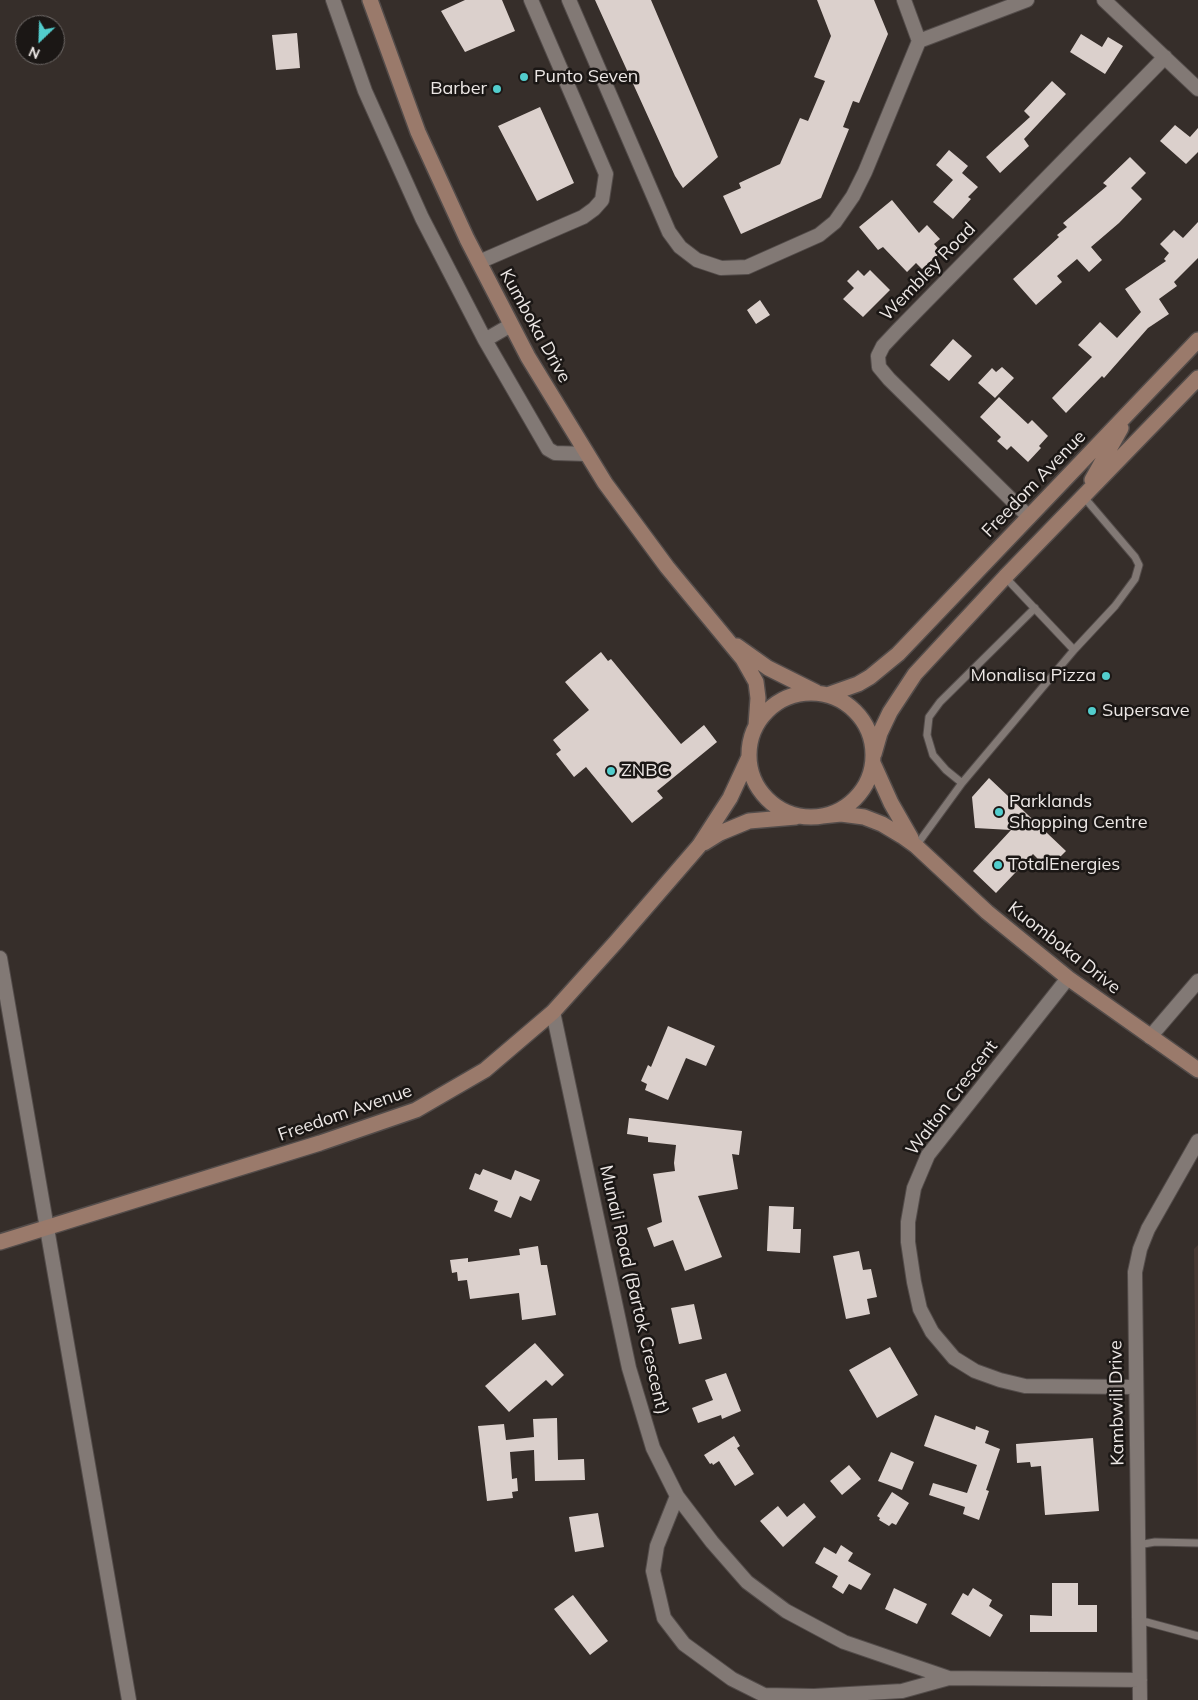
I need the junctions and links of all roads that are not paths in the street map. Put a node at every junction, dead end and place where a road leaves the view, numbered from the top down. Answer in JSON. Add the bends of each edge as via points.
{"nodes":[{"id":1,"x":333,"y":0,"type":"edge"},
{"id":2,"x":370,"y":0,"type":"edge"},
{"id":3,"x":531,"y":0,"type":"edge"},
{"id":4,"x":569,"y":0,"type":"edge"},
{"id":5,"x":904,"y":0,"type":"edge"},
{"id":6,"x":1027,"y":0,"type":"edge"},
{"id":7,"x":1104,"y":0,"type":"edge"},
{"id":8,"x":994,"y":5,"type":"edge"},
{"id":9,"x":919,"y":41,"type":"junction"},
{"id":10,"x":1165,"y":57,"type":"junction"},
{"id":11,"x":1198,"y":89,"type":"edge"},
{"id":12,"x":479,"y":262,"type":"junction"},
{"id":13,"x":511,"y":325,"type":"junction"},
{"id":14,"x":485,"y":340,"type":"junction"},
{"id":15,"x":1198,"y":340,"type":"edge"},
{"id":16,"x":1198,"y":378,"type":"edge"},
{"id":17,"x":1131,"y":410,"type":"junction"},
{"id":18,"x":587,"y":454,"type":"junction"},
{"id":19,"x":1083,"y":496,"type":"junction"},
{"id":20,"x":1029,"y":517,"type":"junction"},
{"id":21,"x":1005,"y":577,"type":"junction"},
{"id":22,"x":1035,"y":608,"type":"junction"},
{"id":23,"x":726,"y":637,"type":"junction"},
{"id":24,"x":1074,"y":650,"type":"junction"},
{"id":25,"x":823,"y":694,"type":"junction"},
{"id":26,"x":756,"y":726,"type":"junction"},
{"id":27,"x":749,"y":757,"type":"junction"},
{"id":28,"x":873,"y":758,"type":"junction"},
{"id":29,"x":962,"y":783,"type":"junction"},
{"id":30,"x":802,"y":816,"type":"junction"},
{"id":31,"x":822,"y":816,"type":"junction"},
{"id":32,"x":699,"y":846,"type":"junction"},
{"id":33,"x":916,"y":846,"type":"junction"},
{"id":34,"x":0,"y":958,"type":"edge"},
{"id":35,"x":1068,"y":978,"type":"junction"},
{"id":36,"x":1198,"y":981,"type":"edge"},
{"id":37,"x":553,"y":1012,"type":"junction"},
{"id":38,"x":1150,"y":1037,"type":"junction"},
{"id":39,"x":1198,"y":1070,"type":"edge"},
{"id":40,"x":1198,"y":1141,"type":"edge"},
{"id":41,"x":46,"y":1228,"type":"junction"},
{"id":42,"x":0,"y":1242,"type":"edge"},
{"id":43,"x":1135,"y":1388,"type":"junction"},
{"id":44,"x":677,"y":1496,"type":"junction"},
{"id":45,"x":1198,"y":1543,"type":"edge"},
{"id":46,"x":1138,"y":1545,"type":"junction"},
{"id":47,"x":1139,"y":1620,"type":"junction"},
{"id":48,"x":1198,"y":1636,"type":"edge"},
{"id":49,"x":949,"y":1678,"type":"junction"},
{"id":50,"x":1140,"y":1680,"type":"junction"},
{"id":51,"x":129,"y":1700,"type":"edge"},
{"id":52,"x":1140,"y":1700,"type":"edge"}],
"edges":[{"from":1,"to":14,"type":"street","via":[[365,91],[422,218]]},
{"from":2,"to":12,"type":"main road","name":"Kumboka Drive","via":[[418,132]]},
{"from":3,"to":12,"type":"street","via":[[606,174],[602,200],[583,218]]},
{"from":4,"to":9,"type":"street","via":[[669,232],[680,247],[697,260],[720,268],[747,267],[819,235],[836,222],[866,172]]},
{"from":5,"to":9,"type":"street"},
{"from":6,"to":8,"type":"street"},
{"from":7,"to":10,"type":"street"},
{"from":8,"to":9,"type":"street"},
{"from":10,"to":11,"type":"street"},
{"from":10,"to":20,"type":"street","name":"Wembley Road","via":[[898,330],[878,356],[880,367],[889,379]]},
{"from":12,"to":13,"type":"main road","name":"Kumboka Drive"},
{"from":13,"to":14,"type":"street"},
{"from":13,"to":18,"type":"main road","name":"Kumboka Drive"},
{"from":14,"to":18,"type":"street","via":[[548,449],[555,453]]},
{"from":15,"to":17,"type":"main road","name":"Freedom Avenue"},
{"from":16,"to":19,"type":"main road"},
{"from":17,"to":19,"type":"main road"},
{"from":17,"to":20,"type":"main road","name":"Freedom Avenue"},
{"from":18,"to":23,"type":"main road","name":"Kumboka Drive","via":[[667,567]]},
{"from":19,"to":21,"type":"main road"},
{"from":19,"to":24,"type":"lane","via":[[1139,566],[1135,579],[1115,606]]},
{"from":20,"to":25,"type":"main road","name":"Freedom Avenue","via":[[898,654],[858,684]]},
{"from":21,"to":22,"type":"lane"},
{"from":21,"to":28,"type":"main road","via":[[915,674],[890,712]]},
{"from":22,"to":24,"type":"lane"},
{"from":22,"to":29,"type":"lane","via":[[940,702],[929,717],[927,735],[933,755]]},
{"from":23,"to":25,"type":"main road","name":"Kumboka Drive","via":[[768,668]]},
{"from":23,"to":26,"type":"main road","name":"Kumboka Drive","via":[[756,682]]},
{"from":24,"to":29,"type":"lane"},
{"from":25,"to":26,"type":"main road","via":[[800,694],[782,700],[767,710]]},
{"from":25,"to":28,"type":"main road","via":[[852,708],[864,721],[871,737]]},
{"from":26,"to":27,"type":"main road","via":[[750,741]]},
{"from":27,"to":30,"type":"main road","via":[[752,774],[771,802]]},
{"from":27,"to":32,"type":"main road","name":"Freedom Avenue","via":[[730,798]]},
{"from":28,"to":31,"type":"main road","via":[[868,782],[856,798],[841,810]]},
{"from":28,"to":33,"type":"main road","via":[[894,811]]},
{"from":29,"to":33,"type":"lane"},
{"from":30,"to":31,"type":"main road"},
{"from":30,"to":32,"type":"main road","name":"Freedom Avenue","via":[[749,821]]},
{"from":31,"to":33,"type":"main road","via":[[864,817],[882,824]]},
{"from":32,"to":37,"type":"main road","name":"Freedom Avenue"},
{"from":33,"to":35,"type":"main road","name":"Kuomboka Drive","via":[[987,912]]},
{"from":34,"to":41,"type":"street"},
{"from":35,"to":38,"type":"main road","name":"Kuomboka Drive"},
{"from":35,"to":43,"type":"street","name":"Walton Crescent","via":[[928,1155],[914,1188],[908,1222],[914,1282],[920,1309],[932,1332],[954,1358],[975,1371],[1025,1386]]},
{"from":36,"to":38,"type":"street"},
{"from":37,"to":41,"type":"main road","name":"Freedom Avenue","via":[[485,1070],[416,1110]]},
{"from":37,"to":44,"type":"street","name":"Munali Road (Bartok Crescent)","via":[[629,1368],[653,1448]]},
{"from":38,"to":39,"type":"main road","name":"Kuomboka Drive"},
{"from":40,"to":43,"type":"street","name":"Kambwili Drive","via":[[1148,1229],[1140,1250],[1135,1272]]},
{"from":41,"to":42,"type":"main road","name":"Freedom Avenue"},
{"from":41,"to":51,"type":"street"},
{"from":43,"to":46,"type":"street","name":"Kambwili Drive"},
{"from":44,"to":49,"type":"street","name":"Munali Road (Bartok Crescent)","via":[[747,1582],[786,1611],[844,1642]]},
{"from":44,"to":49,"type":"street","via":[[657,1546],[653,1571],[664,1618],[684,1644],[732,1679],[764,1695],[814,1696],[902,1691]]},
{"from":45,"to":46,"type":"lane"},
{"from":46,"to":47,"type":"street","name":"Kambwili Drive"},
{"from":47,"to":48,"type":"lane"},
{"from":47,"to":50,"type":"street","name":"Kambwili Drive"},
{"from":49,"to":50,"type":"street","name":"Munali Road (Bartok Crescent)"},
{"from":50,"to":52,"type":"street","name":"Kambwili Drive"}]}
